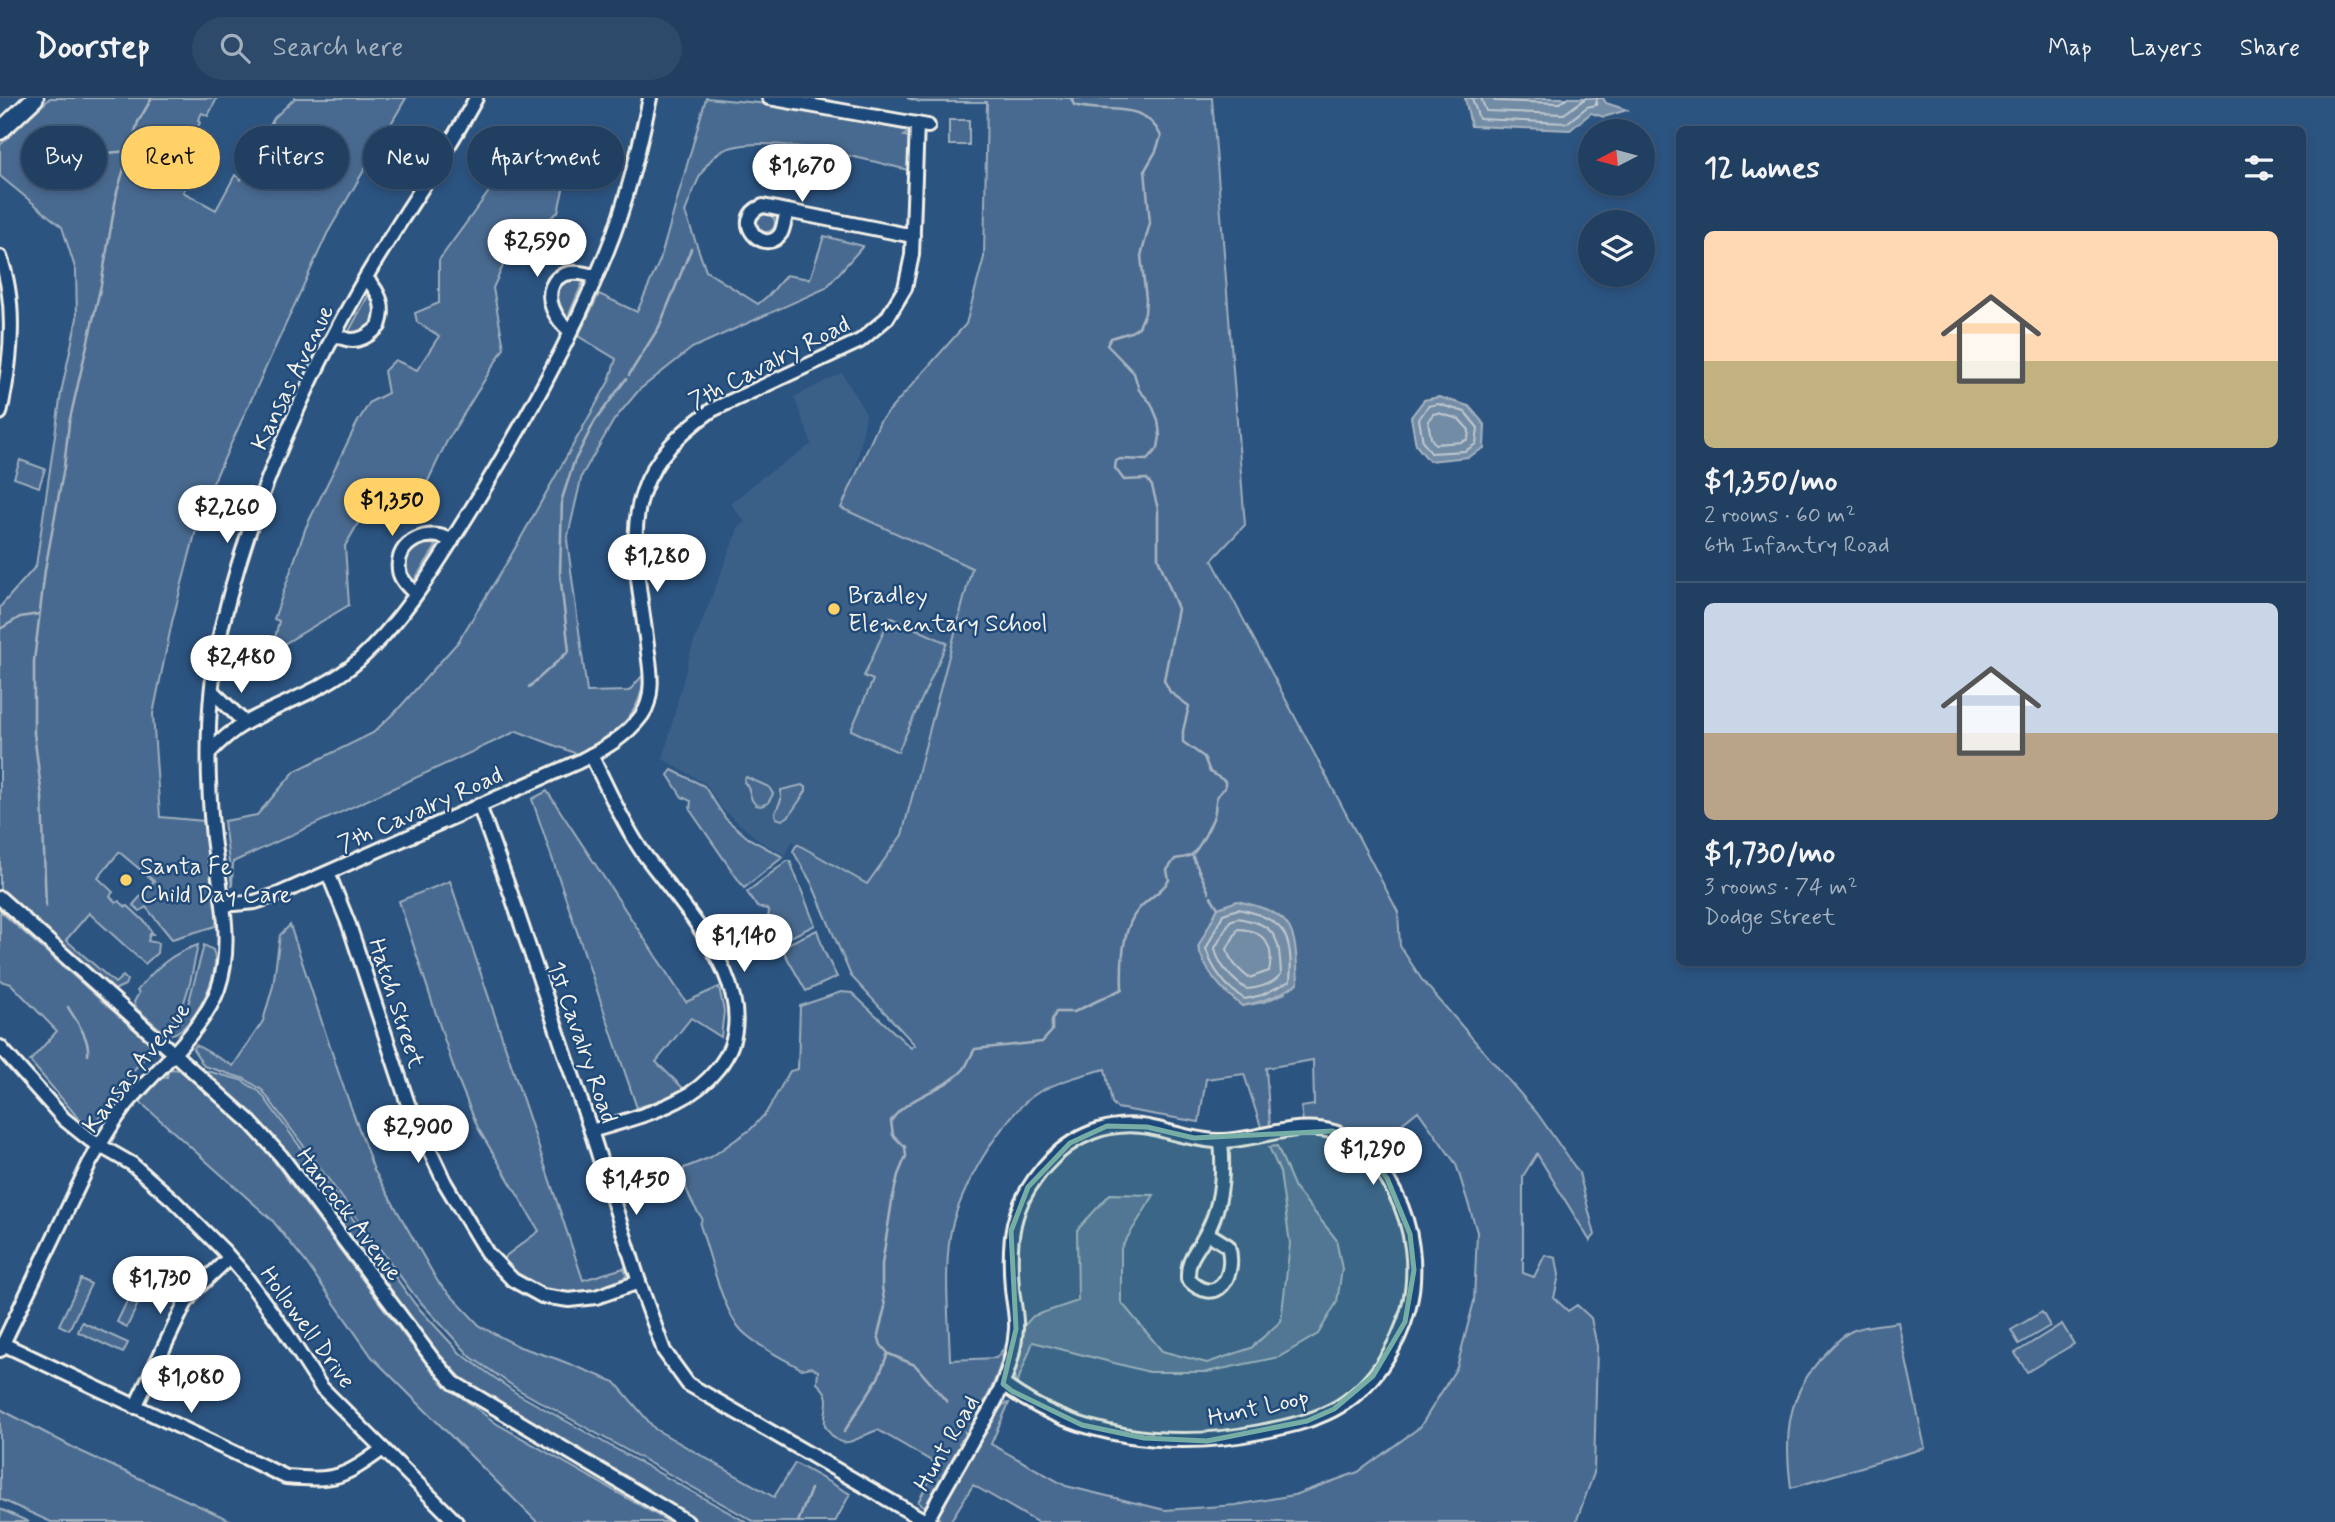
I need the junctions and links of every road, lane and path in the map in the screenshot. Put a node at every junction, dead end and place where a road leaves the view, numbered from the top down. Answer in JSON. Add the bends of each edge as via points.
{"nodes":[{"id":1,"x":35,"y":98,"type":"edge"},
{"id":2,"x":476,"y":98,"type":"edge"},
{"id":3,"x":650,"y":98,"type":"edge"},
{"id":4,"x":769,"y":98,"type":"edge"},
{"id":5,"x":785,"y":99,"type":"edge"},
{"id":6,"x":0,"y":131,"type":"edge"},
{"id":7,"x":787,"y":211,"type":"dead end"},
{"id":8,"x":913,"y":236,"type":"junction"},
{"id":9,"x":0,"y":257,"type":"edge"},
{"id":10,"x":596,"y":276,"type":"junction"},
{"id":11,"x":366,"y":278,"type":"junction"},
{"id":12,"x":570,"y":331,"type":"junction"},
{"id":13,"x":334,"y":334,"type":"junction"},
{"id":14,"x":0,"y":413,"type":"edge"},
{"id":15,"x":452,"y":541,"type":"junction"},
{"id":16,"x":415,"y":594,"type":"junction"},
{"id":17,"x":213,"y":692,"type":"junction"},
{"id":18,"x":245,"y":723,"type":"junction"},
{"id":19,"x":209,"y":752,"type":"junction"},
{"id":20,"x":591,"y":755,"type":"junction"},
{"id":21,"x":479,"y":805,"type":"junction"},
{"id":22,"x":328,"y":873,"type":"junction"},
{"id":23,"x":0,"y":898,"type":"edge"},
{"id":24,"x":223,"y":905,"type":"junction"},
{"id":25,"x":0,"y":1047,"type":"edge"},
{"id":26,"x":173,"y":1052,"type":"junction"},
{"id":27,"x":592,"y":1131,"type":"junction"},
{"id":28,"x":1221,"y":1141,"type":"junction"},
{"id":29,"x":100,"y":1146,"type":"junction"},
{"id":30,"x":1207,"y":1233,"type":"junction"},
{"id":31,"x":229,"y":1258,"type":"junction"},
{"id":32,"x":639,"y":1282,"type":"junction"},
{"id":33,"x":2,"y":1347,"type":"edge"},
{"id":34,"x":1003,"y":1384,"type":"junction"},
{"id":35,"x":135,"y":1407,"type":"junction"},
{"id":36,"x":383,"y":1449,"type":"junction"},
{"id":37,"x":456,"y":1522,"type":"edge"},
{"id":38,"x":687,"y":1522,"type":"edge"},
{"id":39,"x":926,"y":1522,"type":"edge"}],
"edges":[{"from":1,"to":6,"type":"street"},
{"from":2,"to":11,"type":"street","name":"Kansas Avenue"},
{"from":3,"to":10,"type":"street","via":[[625,198]]},
{"from":4,"to":5,"type":"street"},
{"from":5,"to":8,"type":"street","name":"7th Cavalry Road","via":[[922,125]]},
{"from":7,"to":8,"type":"street"},
{"from":8,"to":20,"type":"street","name":"7th Cavalry Road","via":[[905,288],[887,318],[860,341],[712,410],[690,425],[659,461],[638,505],[635,527],[649,696],[643,714],[621,737]]},
{"from":9,"to":14,"type":"street","via":[[10,304]]},
{"from":10,"to":12,"type":"street"},
{"from":10,"to":12,"type":"street","via":[[570,272],[558,277],[551,288],[552,311]]},
{"from":11,"to":13,"type":"street","name":"Kansas Avenue"},
{"from":11,"to":13,"type":"street","via":[[383,306],[379,326],[353,341]]},
{"from":12,"to":15,"type":"street","via":[[511,445]]},
{"from":13,"to":17,"type":"street","name":"Kansas Avenue","via":[[277,454],[245,542],[222,629]]},
{"from":15,"to":16,"type":"street"},
{"from":15,"to":16,"type":"street","via":[[424,535],[404,549],[399,570]]},
{"from":16,"to":18,"type":"street","via":[[376,644],[338,677]]},
{"from":17,"to":18,"type":"street"},
{"from":17,"to":19,"type":"street","name":"Kansas Avenue"},
{"from":18,"to":19,"type":"street"},
{"from":19,"to":24,"type":"street","name":"Kansas Avenue","via":[[213,836]]},
{"from":20,"to":21,"type":"street","name":"7th Cavalry Road"},
{"from":20,"to":27,"type":"street","via":[[640,848],[712,948],[731,985],[736,1013],[736,1032],[727,1057],[705,1084],[677,1102]]},
{"from":21,"to":22,"type":"street","name":"7th Cavalry Road"},
{"from":21,"to":27,"type":"street","name":"1st Cavalry Road"},
{"from":22,"to":24,"type":"street","name":"7th Cavalry Road","via":[[267,898]]},
{"from":22,"to":32,"type":"street","name":"Hatch Street","via":[[408,1104],[445,1183],[486,1254],[513,1280],[542,1296],[596,1297]]},
{"from":23,"to":26,"type":"street","name":"Hancock Avenue"},
{"from":24,"to":26,"type":"street","name":"Kansas Avenue","via":[[226,951],[218,990],[199,1025]]},
{"from":25,"to":29,"type":"street","name":"Hollowell Drive","via":[[64,1119]]},
{"from":26,"to":29,"type":"street","name":"Kansas Avenue","via":[[124,1107]]},
{"from":26,"to":38,"type":"street","name":"Hancock Avenue","via":[[281,1156],[454,1383]]},
{"from":27,"to":32,"type":"street","name":"1st Cavalry Road"},
{"from":28,"to":30,"type":"street","via":[[1219,1199]]},
{"from":28,"to":34,"type":"street","name":"Hunt Loop","via":[[1125,1124],[1107,1126],[1070,1143],[1048,1163],[1028,1187],[1011,1231],[1016,1329]]},
{"from":28,"to":34,"type":"street","name":"Hunt Loop","via":[[1313,1128],[1333,1131],[1356,1141],[1387,1178],[1401,1203],[1414,1270],[1405,1322],[1373,1376],[1334,1409],[1307,1421],[1207,1441],[1144,1438],[1082,1425],[1057,1417]]},
{"from":29,"to":31,"type":"street","name":"Hollowell Drive","via":[[132,1164]]},
{"from":29,"to":33,"type":"street","name":"Kansas Avenue"},
{"from":30,"to":30,"type":"street","via":[[1228,1246],[1231,1255],[1223,1286],[1213,1291],[1198,1290],[1188,1279],[1188,1265]]},
{"from":31,"to":35,"type":"street","via":[[186,1304]]},
{"from":31,"to":36,"type":"street","name":"Hollowell Drive","via":[[321,1387]]},
{"from":32,"to":39,"type":"street","name":"1st Cavalry Road","via":[[664,1350],[688,1384]]},
{"from":33,"to":35,"type":"street"},
{"from":34,"to":39,"type":"street","name":"Hunt Road"},
{"from":35,"to":36,"type":"street","via":[[286,1477],[338,1477]]},
{"from":36,"to":37,"type":"street","name":"Hollowell Drive"}]}
